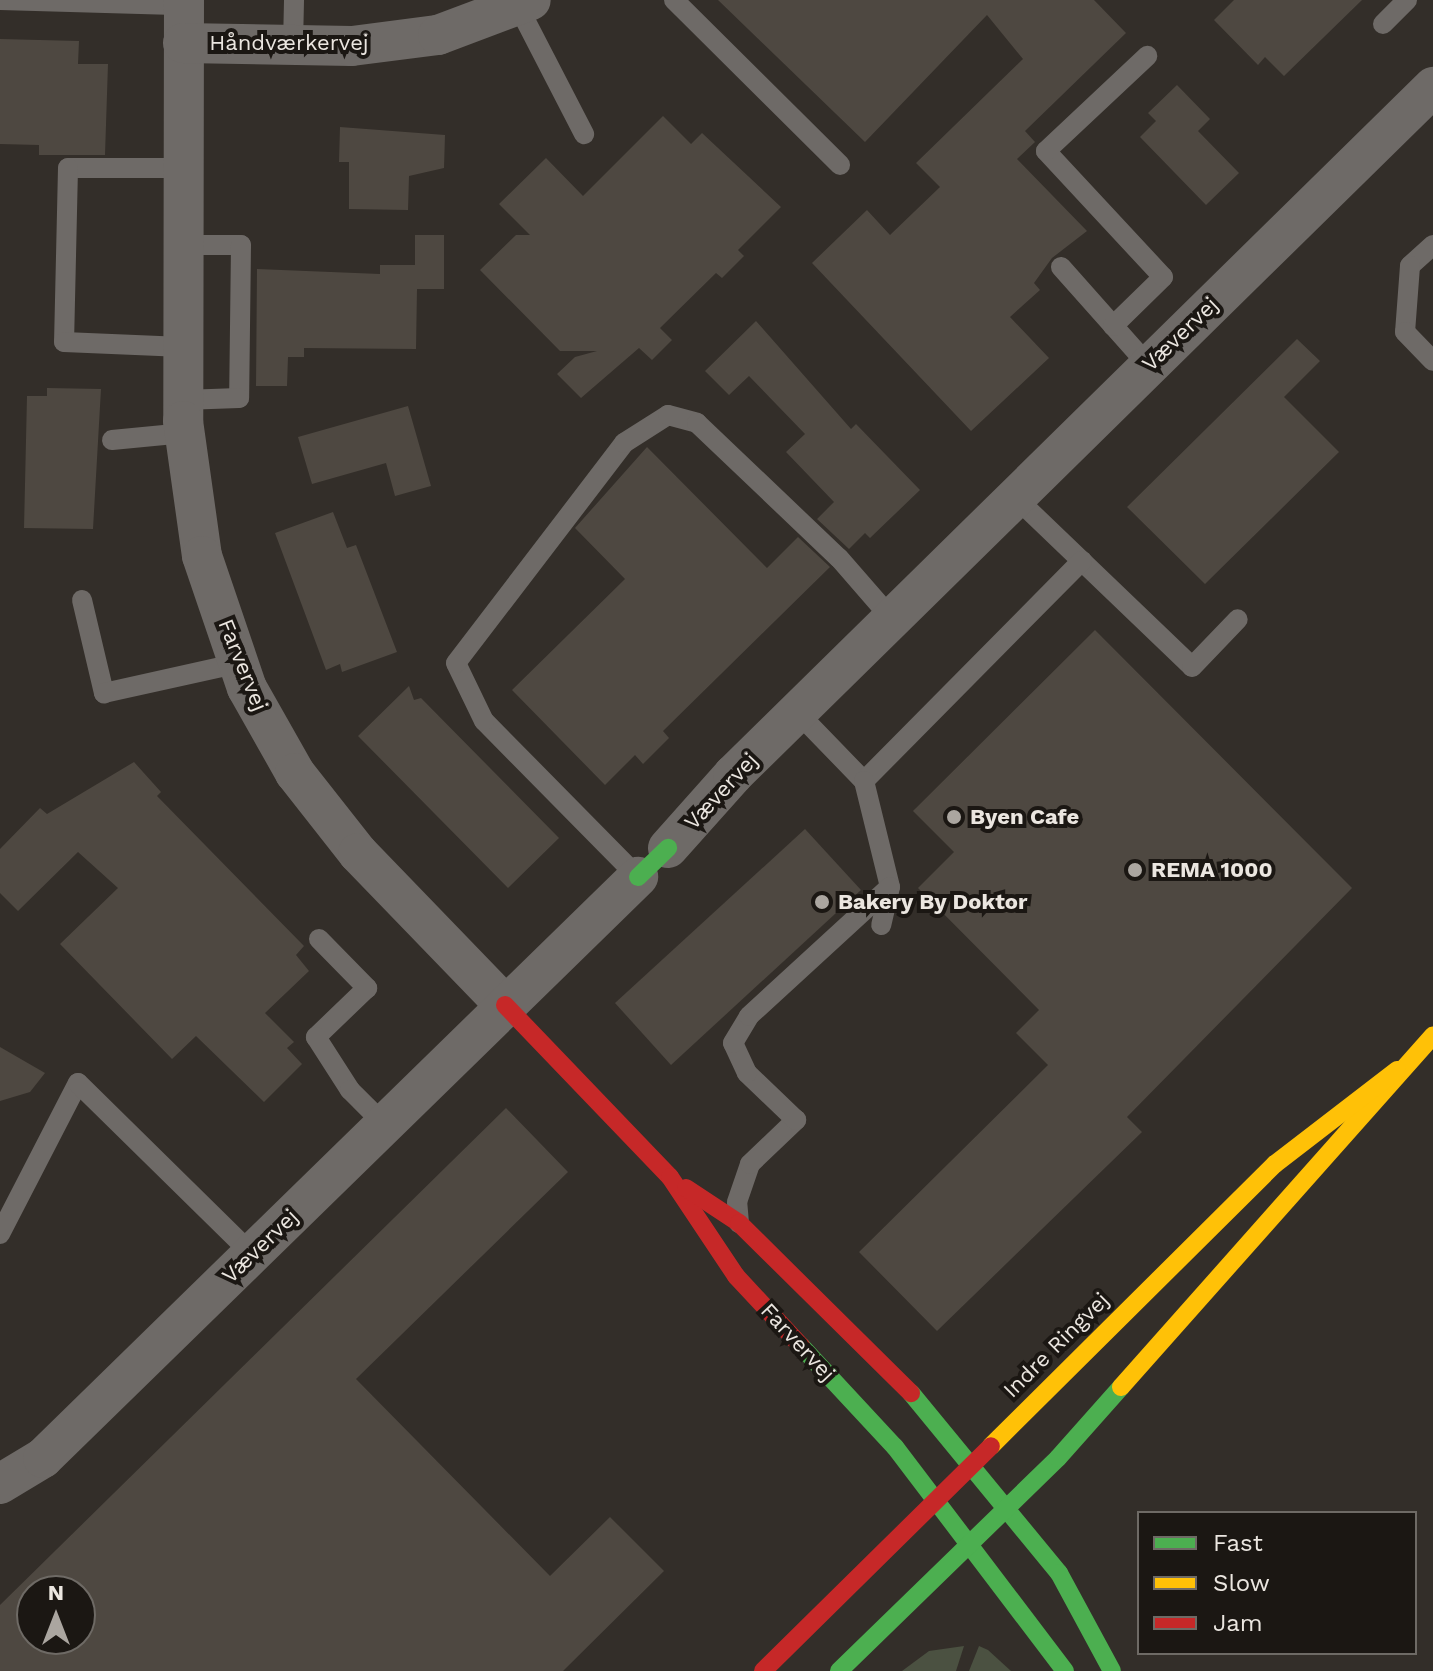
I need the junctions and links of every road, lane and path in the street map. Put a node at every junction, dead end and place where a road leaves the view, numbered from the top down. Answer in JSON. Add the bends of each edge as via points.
{"nodes":[{"id":1,"x":0,"y":0,"type":"edge"},
{"id":2,"x":294,"y":0,"type":"edge"},
{"id":3,"x":674,"y":0,"type":"edge"},
{"id":4,"x":1407,"y":0,"type":"edge"},
{"id":5,"x":525,"y":4,"type":"edge"},
{"id":6,"x":184,"y":16,"type":"edge"},
{"id":7,"x":1383,"y":24,"type":"dead end"},
{"id":8,"x":293,"y":45,"type":"junction"},
{"id":9,"x":1147,"y":56,"type":"dead end"},
{"id":10,"x":1433,"y":87,"type":"edge"},
{"id":11,"x":584,"y":134,"type":"dead end"},
{"id":12,"x":840,"y":165,"type":"dead end"},
{"id":13,"x":183,"y":168,"type":"junction"},
{"id":14,"x":183,"y":245,"type":"junction"},
{"id":15,"x":1433,"y":245,"type":"edge"},
{"id":16,"x":1061,"y":267,"type":"dead end"},
{"id":17,"x":1113,"y":326,"type":"junction"},
{"id":18,"x":183,"y":347,"type":"junction"},
{"id":19,"x":1433,"y":361,"type":"edge"},
{"id":20,"x":1148,"y":365,"type":"junction"},
{"id":21,"x":184,"y":416,"type":"junction"},
{"id":22,"x":112,"y":440,"type":"dead end"},
{"id":23,"x":1015,"y":497,"type":"junction"},
{"id":24,"x":1082,"y":561,"type":"junction"},
{"id":25,"x":82,"y":600,"type":"dead end"},
{"id":26,"x":892,"y":619,"type":"junction"},
{"id":27,"x":1238,"y":619,"type":"dead end"},
{"id":28,"x":239,"y":663,"type":"junction"},
{"id":29,"x":798,"y":713,"type":"junction"},
{"id":30,"x":864,"y":781,"type":"junction"},
{"id":31,"x":668,"y":848,"type":"joint"},
{"id":32,"x":638,"y":877,"type":"junction"},
{"id":33,"x":890,"y":887,"type":"junction"},
{"id":34,"x":881,"y":925,"type":"dead end"},
{"id":35,"x":319,"y":939,"type":"dead end"},
{"id":36,"x":505,"y":1005,"type":"junction"},
{"id":37,"x":1433,"y":1035,"type":"edge"},
{"id":38,"x":1397,"y":1070,"type":"junction"},
{"id":39,"x":384,"y":1124,"type":"junction"},
{"id":40,"x":670,"y":1177,"type":"junction"},
{"id":41,"x":739,"y":1223,"type":"junction"},
{"id":42,"x":0,"y":1234,"type":"edge"},
{"id":43,"x":252,"y":1254,"type":"junction"},
{"id":44,"x":971,"y":1463,"type":"junction"},
{"id":45,"x":0,"y":1484,"type":"edge"},
{"id":46,"x":934,"y":1500,"type":"junction"},
{"id":47,"x":1006,"y":1507,"type":"junction"},
{"id":48,"x":966,"y":1545,"type":"junction"},
{"id":49,"x":763,"y":1671,"type":"edge"},
{"id":50,"x":839,"y":1671,"type":"edge"},
{"id":51,"x":1065,"y":1671,"type":"edge"},
{"id":52,"x":1112,"y":1671,"type":"edge"}],
"edges":[{"from":1,"to":6,"type":"lane"},
{"from":2,"to":8,"type":"lane"},
{"from":3,"to":12,"type":"lane"},
{"from":4,"to":7,"type":"lane"},
{"from":5,"to":8,"type":"street","name":"Håndværkervej","via":[[438,35],[352,46]]},
{"from":5,"to":11,"type":"lane"},
{"from":6,"to":8,"type":"street","name":"Håndværkervej"},
{"from":6,"to":13,"type":"street","name":"Farvervej"},
{"from":9,"to":17,"type":"lane","via":[[1046,151],[1163,277]]},
{"from":10,"to":20,"type":"street","name":"Vævervej"},
{"from":13,"to":14,"type":"street","name":"Farvervej"},
{"from":13,"to":18,"type":"lane","via":[[68,168],[64,342]]},
{"from":14,"to":18,"type":"street","name":"Farvervej"},
{"from":14,"to":21,"type":"lane","via":[[241,245],[239,398]]},
{"from":15,"to":19,"type":"lane","via":[[1410,266],[1405,332]]},
{"from":16,"to":17,"type":"lane"},
{"from":17,"to":20,"type":"lane"},
{"from":18,"to":21,"type":"street","name":"Farvervej"},
{"from":20,"to":23,"type":"street","name":"Vævervej"},
{"from":21,"to":22,"type":"lane"},
{"from":21,"to":28,"type":"street","name":"Farvervej","via":[[202,556]]},
{"from":23,"to":24,"type":"lane"},
{"from":23,"to":26,"type":"street","name":"Vævervej"},
{"from":24,"to":27,"type":"lane","via":[[1192,667]]},
{"from":24,"to":30,"type":"lane"},
{"from":25,"to":28,"type":"lane","via":[[104,693]]},
{"from":26,"to":29,"type":"street","name":"Vævervej"},
{"from":26,"to":32,"type":"lane","via":[[839,558],[697,423],[668,415],[624,443],[456,663],[484,721]]},
{"from":28,"to":36,"type":"street","name":"Farvervej","via":[[295,773],[327,818]]},
{"from":29,"to":30,"type":"lane"},
{"from":29,"to":31,"type":"street","name":"Vævervej"},
{"from":30,"to":33,"type":"lane"},
{"from":31,"to":32,"type":"main road","name":"Vævervej"},
{"from":32,"to":36,"type":"street","name":"Vævervej"},
{"from":33,"to":34,"type":"lane"},
{"from":33,"to":41,"type":"lane","via":[[749,1016],[733,1043],[747,1073],[796,1120],[750,1164],[739,1192]]},
{"from":35,"to":39,"type":"lane","via":[[367,988],[316,1037],[350,1090]]},
{"from":36,"to":39,"type":"street","name":"Vævervej"},
{"from":36,"to":40,"type":"main road","name":"Farvervej"},
{"from":37,"to":38,"type":"main road","name":"Indre Ringvej"},
{"from":38,"to":44,"type":"main road","name":"Indre Ringvej","via":[[1275,1164]]},
{"from":38,"to":47,"type":"main road","name":"Indre Ringvej","via":[[1304,1187]]},
{"from":39,"to":43,"type":"street","name":"Vævervej"},
{"from":40,"to":41,"type":"main road","name":"Farvervej"},
{"from":40,"to":46,"type":"main road","name":"Farvervej","via":[[736,1276],[895,1447]]},
{"from":41,"to":44,"type":"main road","name":"Farvervej","via":[[930,1412]]},
{"from":42,"to":43,"type":"lane","via":[[78,1083]]},
{"from":43,"to":45,"type":"street","name":"Vævervej","via":[[43,1458]]},
{"from":44,"to":46,"type":"main road","name":"Indre Ringvej"},
{"from":44,"to":47,"type":"main road","name":"Farvervej"},
{"from":46,"to":48,"type":"main road","name":"Farvervej"},
{"from":46,"to":49,"type":"main road","name":"Indre Ringvej"},
{"from":47,"to":48,"type":"main road","name":"Indre Ringvej"},
{"from":47,"to":52,"type":"main road","name":"Farvervej","via":[[1059,1573]]},
{"from":48,"to":50,"type":"main road","name":"Indre Ringvej"},
{"from":48,"to":51,"type":"main road","name":"Farvervej"}]}
